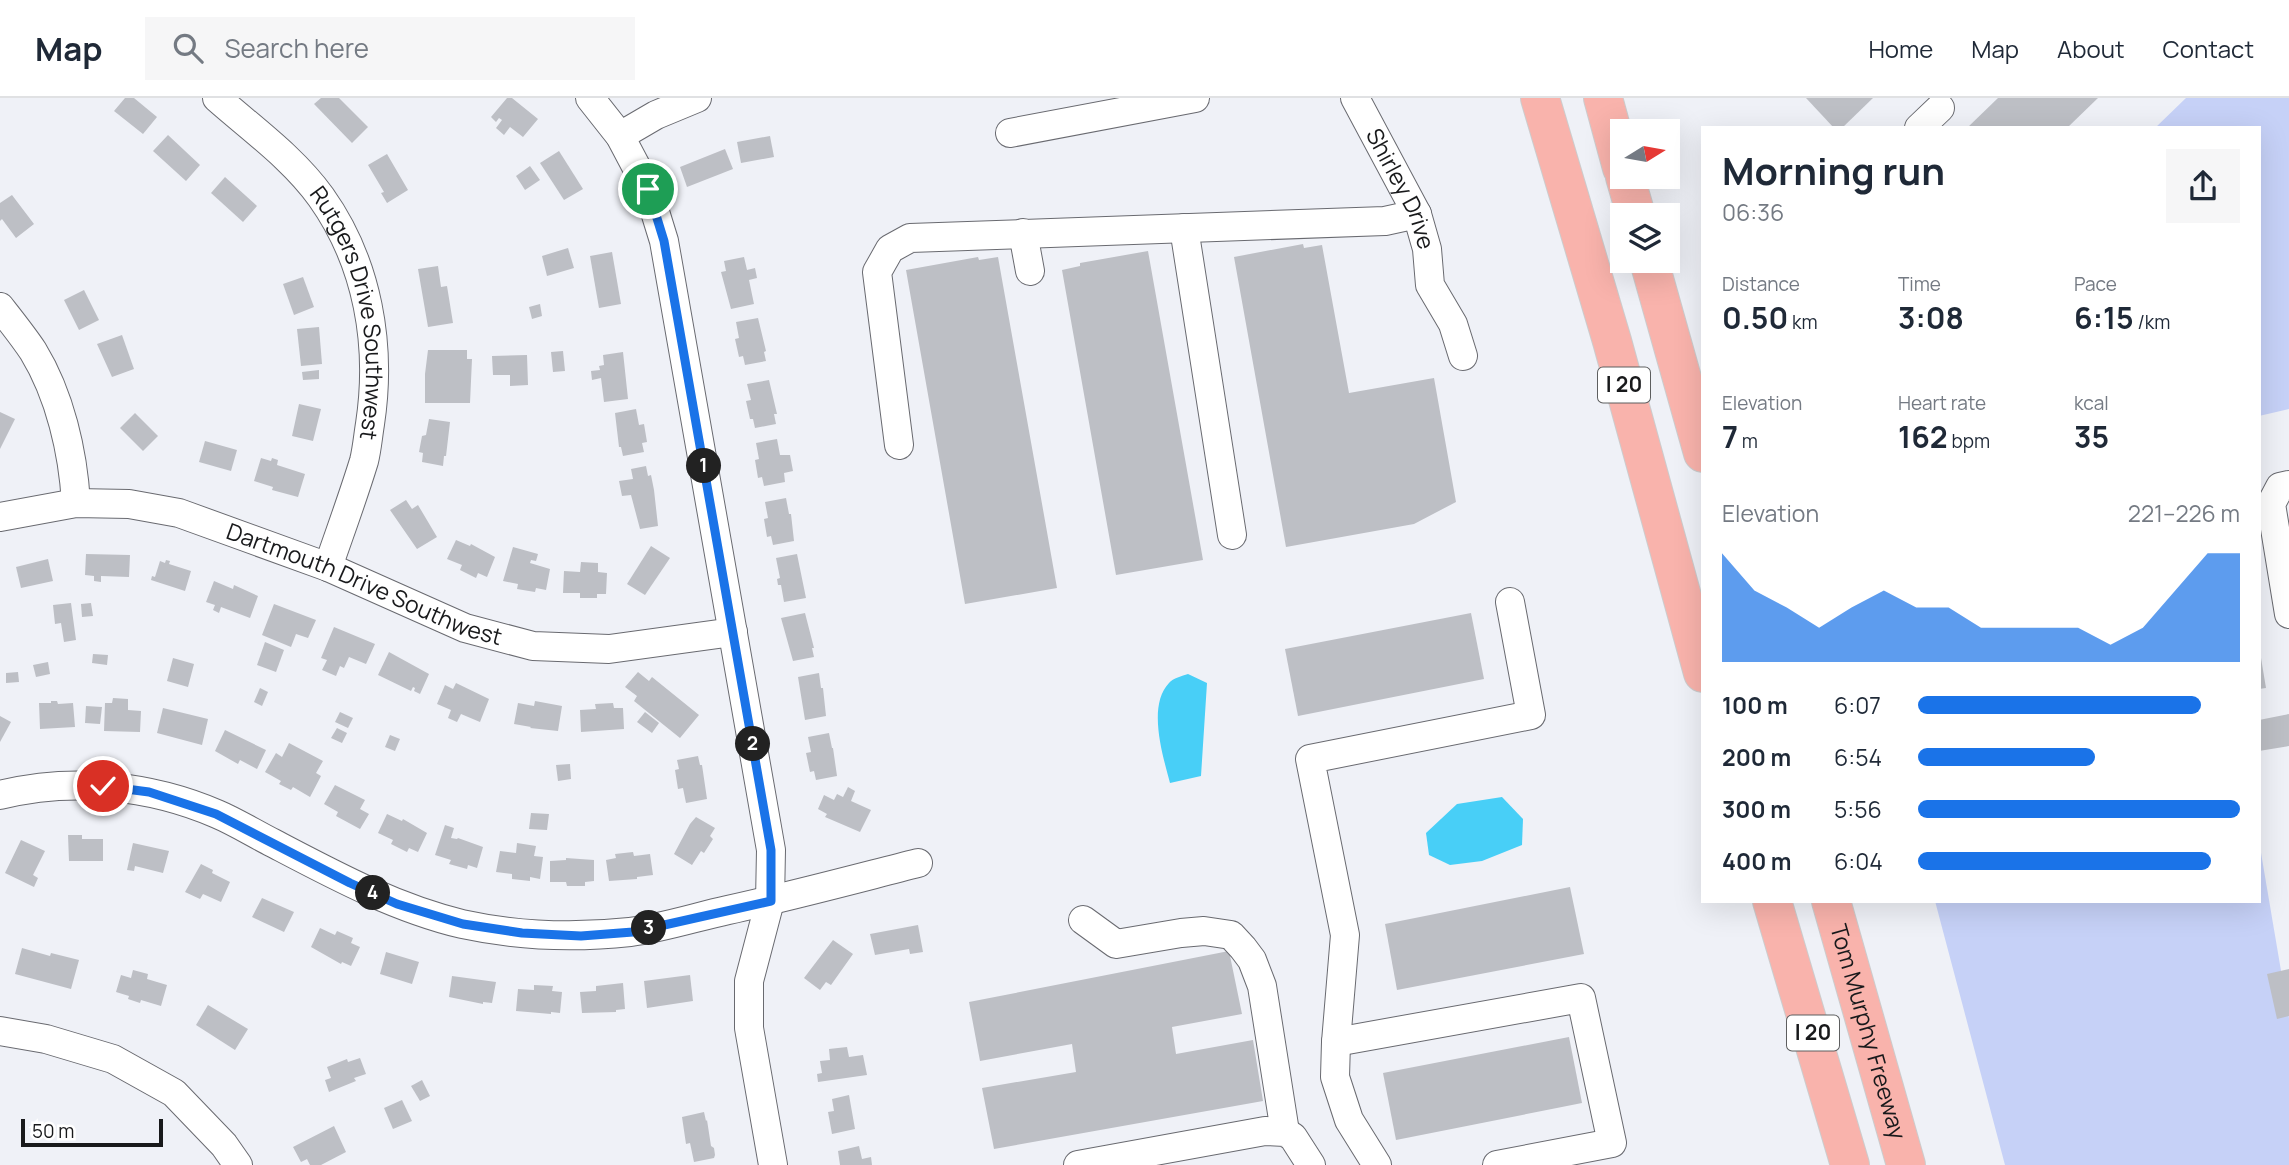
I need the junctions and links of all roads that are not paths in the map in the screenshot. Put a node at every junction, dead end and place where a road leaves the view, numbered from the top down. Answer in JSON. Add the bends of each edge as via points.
{"nodes":[{"id":1,"x":217,"y":98,"type":"edge"},
{"id":2,"x":590,"y":98,"type":"edge"},
{"id":3,"x":697,"y":98,"type":"edge"},
{"id":4,"x":1195,"y":98,"type":"edge"},
{"id":5,"x":1355,"y":98,"type":"edge"},
{"id":6,"x":1540,"y":98,"type":"edge"},
{"id":7,"x":1602,"y":98,"type":"edge"},
{"id":8,"x":1940,"y":108,"type":"dead end"},
{"id":9,"x":1610,"y":126,"type":"edge"},
{"id":10,"x":1921,"y":126,"type":"edge"},
{"id":11,"x":1010,"y":133,"type":"dead end"},
{"id":12,"x":620,"y":136,"type":"junction"},
{"id":13,"x":1417,"y":214,"type":"junction"},
{"id":14,"x":1184,"y":228,"type":"junction"},
{"id":15,"x":1023,"y":233,"type":"junction"},
{"id":16,"x":1030,"y":271,"type":"dead end"},
{"id":17,"x":1652,"y":273,"type":"edge"},
{"id":18,"x":0,"y":307,"type":"edge"},
{"id":19,"x":1463,"y":356,"type":"dead end"},
{"id":20,"x":899,"y":445,"type":"dead end"},
{"id":21,"x":1701,"y":446,"type":"edge"},
{"id":22,"x":2289,"y":485,"type":"edge"},
{"id":23,"x":76,"y":503,"type":"junction"},
{"id":24,"x":0,"y":517,"type":"edge"},
{"id":25,"x":1232,"y":535,"type":"dead end"},
{"id":26,"x":328,"y":567,"type":"junction"},
{"id":27,"x":1510,"y":601,"type":"dead end"},
{"id":28,"x":2289,"y":614,"type":"edge"},
{"id":29,"x":733,"y":632,"type":"junction"},
{"id":30,"x":1701,"y":666,"type":"edge"},
{"id":31,"x":0,"y":795,"type":"edge"},
{"id":32,"x":918,"y":863,"type":"dead end"},
{"id":33,"x":771,"y":901,"type":"junction"},
{"id":34,"x":1773,"y":903,"type":"edge"},
{"id":35,"x":1832,"y":903,"type":"edge"},
{"id":36,"x":1083,"y":920,"type":"dead end"},
{"id":37,"x":0,"y":1031,"type":"edge"},
{"id":38,"x":1336,"y":1042,"type":"junction"},
{"id":39,"x":1284,"y":1132,"type":"junction"},
{"id":40,"x":238,"y":1165,"type":"edge"},
{"id":41,"x":773,"y":1165,"type":"edge"},
{"id":42,"x":1078,"y":1165,"type":"edge"},
{"id":43,"x":1311,"y":1165,"type":"edge"},
{"id":44,"x":1377,"y":1165,"type":"edge"},
{"id":45,"x":1497,"y":1165,"type":"edge"},
{"id":46,"x":1850,"y":1165,"type":"edge"},
{"id":47,"x":1906,"y":1165,"type":"edge"}],
"edges":[{"from":1,"to":26,"type":"street","name":"Rutgers Drive Southwest","via":[[286,158],[320,196],[345,237],[368,305],[375,392],[365,459]]},
{"from":2,"to":12,"type":"street"},
{"from":3,"to":12,"type":"street"},
{"from":4,"to":11,"type":"street"},
{"from":5,"to":13,"type":"street","name":"Shirley Drive"},
{"from":6,"to":30,"type":"highway","number":"I 20"},
{"from":7,"to":9,"type":"highway"},
{"from":8,"to":10,"type":"street"},
{"from":12,"to":29,"type":"street","via":[[648,189],[664,241]]},
{"from":13,"to":14,"type":"street","via":[[1385,221]]},
{"from":13,"to":19,"type":"street","name":"Shirley Drive","via":[[1427,249],[1430,285],[1453,324]]},
{"from":14,"to":15,"type":"street"},
{"from":14,"to":25,"type":"street"},
{"from":15,"to":16,"type":"street"},
{"from":15,"to":20,"type":"street","via":[[910,238],[890,249],[877,272]]},
{"from":17,"to":21,"type":"highway","number":"I 20"},
{"from":18,"to":23,"type":"street","via":[[33,352],[51,388],[63,424]]},
{"from":22,"to":28,"type":"street","via":[[2280,487],[2271,504]]},
{"from":23,"to":24,"type":"street","name":"Dartmouth Drive Southwest"},
{"from":23,"to":26,"type":"street","name":"Dartmouth Drive Southwest","via":[[129,504],[179,513]]},
{"from":26,"to":29,"type":"street","name":"Dartmouth Drive Southwest","via":[[465,628],[533,646],[609,649]]},
{"from":27,"to":38,"type":"street","via":[[1531,715],[1310,759],[1345,935]]},
{"from":29,"to":33,"type":"street","via":[[771,850]]},
{"from":31,"to":33,"type":"street","via":[[50,787],[103,786],[149,792],[216,814],[397,904],[463,924],[522,933],[581,936],[633,932]]},
{"from":32,"to":33,"type":"street"},
{"from":33,"to":41,"type":"street","via":[[749,981],[749,1028]]},
{"from":34,"to":46,"type":"highway","number":"I 20"},
{"from":35,"to":47,"type":"highway","name":"Tom Murphy Freeway","number":"I 20"},
{"from":36,"to":39,"type":"street","via":[[1116,944],[1204,931],[1231,935],[1252,960],[1262,986]]},
{"from":37,"to":40,"type":"street","via":[[113,1059],[164,1087],[207,1127]]},
{"from":38,"to":44,"type":"street","via":[[1335,1077],[1349,1120]]},
{"from":38,"to":45,"type":"street","via":[[1581,998],[1612,1143]]},
{"from":39,"to":42,"type":"street","via":[[1265,1131]]},
{"from":39,"to":43,"type":"street"}]}
